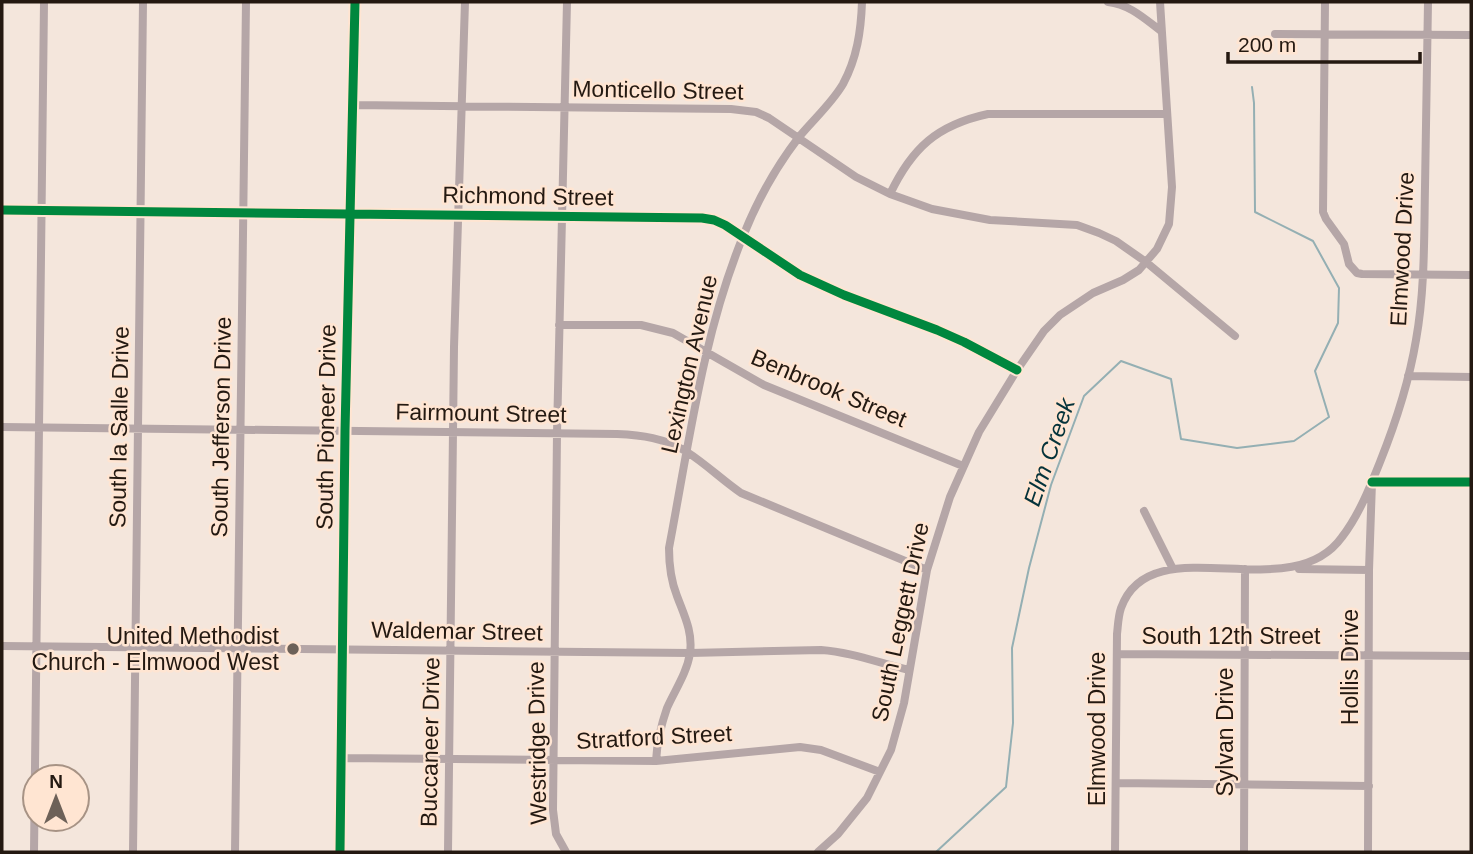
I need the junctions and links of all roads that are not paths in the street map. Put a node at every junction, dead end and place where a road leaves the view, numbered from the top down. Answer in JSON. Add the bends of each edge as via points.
{"nodes":[{"id":1,"x":44,"y":2,"type":"edge"},
{"id":2,"x":143,"y":2,"type":"edge"},
{"id":3,"x":246,"y":2,"type":"edge"},
{"id":4,"x":355,"y":2,"type":"edge"},
{"id":5,"x":465,"y":2,"type":"edge"},
{"id":6,"x":567,"y":2,"type":"edge"},
{"id":7,"x":862,"y":2,"type":"edge"},
{"id":8,"x":1108,"y":2,"type":"edge"},
{"id":9,"x":1160,"y":2,"type":"edge"},
{"id":10,"x":1325,"y":2,"type":"edge"},
{"id":11,"x":1428,"y":2,"type":"edge"},
{"id":12,"x":1161,"y":31,"type":"junction"},
{"id":13,"x":1275,"y":34,"type":"dead end"},
{"id":14,"x":1325,"y":34,"type":"junction"},
{"id":15,"x":1428,"y":35,"type":"junction"},
{"id":16,"x":1471,"y":35,"type":"edge"},
{"id":17,"x":352,"y":105,"type":"junction"},
{"id":18,"x":461,"y":106,"type":"junction"},
{"id":19,"x":565,"y":108,"type":"junction"},
{"id":20,"x":1166,"y":114,"type":"junction"},
{"id":21,"x":798,"y":139,"type":"junction"},
{"id":22,"x":890,"y":194,"type":"junction"},
{"id":23,"x":2,"y":210,"type":"edge"},
{"id":24,"x":42,"y":210,"type":"junction"},
{"id":25,"x":141,"y":211,"type":"junction"},
{"id":26,"x":244,"y":212,"type":"junction"},
{"id":27,"x":349,"y":215,"type":"junction"},
{"id":28,"x":458,"y":215,"type":"junction"},
{"id":29,"x":562,"y":216,"type":"junction"},
{"id":30,"x":743,"y":237,"type":"junction"},
{"id":31,"x":1146,"y":262,"type":"junction"},
{"id":32,"x":1424,"y":274,"type":"junction"},
{"id":33,"x":1471,"y":275,"type":"edge"},
{"id":34,"x":559,"y":325,"type":"junction"},
{"id":35,"x":1235,"y":336,"type":"dead end"},
{"id":36,"x":707,"y":352,"type":"junction"},
{"id":37,"x":1017,"y":370,"type":"junction"},
{"id":38,"x":1408,"y":376,"type":"junction"},
{"id":39,"x":1471,"y":377,"type":"edge"},
{"id":40,"x":2,"y":427,"type":"edge"},
{"id":41,"x":39,"y":427,"type":"junction"},
{"id":42,"x":138,"y":429,"type":"junction"},
{"id":43,"x":240,"y":430,"type":"junction"},
{"id":44,"x":345,"y":431,"type":"junction"},
{"id":45,"x":453,"y":432,"type":"junction"},
{"id":46,"x":557,"y":433,"type":"junction"},
{"id":47,"x":687,"y":452,"type":"junction"},
{"id":48,"x":963,"y":466,"type":"junction"},
{"id":49,"x":1372,"y":482,"type":"junction"},
{"id":50,"x":1471,"y":482,"type":"edge"},
{"id":51,"x":1144,"y":511,"type":"dead end"},
{"id":52,"x":1173,"y":569,"type":"junction"},
{"id":53,"x":1245,"y":569,"type":"junction"},
{"id":54,"x":1284,"y":569,"type":"junction"},
{"id":55,"x":927,"y":570,"type":"junction"},
{"id":56,"x":1369,"y":570,"type":"junction"},
{"id":57,"x":2,"y":646,"type":"edge"},
{"id":58,"x":36,"y":646,"type":"junction"},
{"id":59,"x":136,"y":648,"type":"junction"},
{"id":60,"x":238,"y":649,"type":"junction"},
{"id":61,"x":342,"y":649,"type":"junction"},
{"id":62,"x":451,"y":650,"type":"junction"},
{"id":63,"x":555,"y":651,"type":"junction"},
{"id":64,"x":690,"y":653,"type":"junction"},
{"id":65,"x":1117,"y":654,"type":"junction"},
{"id":66,"x":1245,"y":655,"type":"junction"},
{"id":67,"x":1370,"y":656,"type":"junction"},
{"id":68,"x":1471,"y":656,"type":"edge"},
{"id":69,"x":909,"y":670,"type":"junction"},
{"id":70,"x":341,"y":758,"type":"junction"},
{"id":71,"x":449,"y":760,"type":"junction"},
{"id":72,"x":554,"y":761,"type":"junction"},
{"id":73,"x":656,"y":761,"type":"junction"},
{"id":74,"x":880,"y":772,"type":"junction"},
{"id":75,"x":1116,"y":783,"type":"junction"},
{"id":76,"x":1244,"y":785,"type":"junction"},
{"id":77,"x":1369,"y":786,"type":"junction"},
{"id":78,"x":34,"y":852,"type":"edge"},
{"id":79,"x":133,"y":852,"type":"edge"},
{"id":80,"x":235,"y":852,"type":"edge"},
{"id":81,"x":340,"y":852,"type":"edge"},
{"id":82,"x":448,"y":852,"type":"edge"},
{"id":83,"x":566,"y":852,"type":"edge"},
{"id":84,"x":818,"y":852,"type":"edge"},
{"id":85,"x":1115,"y":852,"type":"edge"},
{"id":86,"x":1244,"y":852,"type":"edge"},
{"id":87,"x":1368,"y":852,"type":"edge"}],
"edges":[{"from":1,"to":24,"type":"street"},
{"from":2,"to":25,"type":"street","name":"South la Salle Drive"},
{"from":3,"to":26,"type":"street","name":"South Jefferson Drive"},
{"from":4,"to":17,"type":"street","name":"South Pioneer Drive"},
{"from":5,"to":18,"type":"street","name":"Buccaneer Drive"},
{"from":6,"to":19,"type":"street","name":"Westridge Drive"},
{"from":7,"to":21,"type":"street","name":"Lexington Avenue","via":[[859,41],[849,71]]},
{"from":8,"to":12,"type":"street","via":[[1134,11]]},
{"from":9,"to":12,"type":"street","name":"South Leggett Drive"},
{"from":10,"to":14,"type":"street"},
{"from":11,"to":15,"type":"street","name":"Elmwood Drive"},
{"from":12,"to":20,"type":"street","name":"South Leggett Drive"},
{"from":13,"to":14,"type":"street"},
{"from":14,"to":15,"type":"street"},
{"from":14,"to":32,"type":"street","via":[[1323,212],[1344,244],[1353,270]]},
{"from":15,"to":16,"type":"street"},
{"from":15,"to":32,"type":"street","name":"Elmwood Drive"},
{"from":17,"to":18,"type":"street","name":"Monticello Street"},
{"from":17,"to":27,"type":"street","name":"South Pioneer Drive"},
{"from":18,"to":19,"type":"street","name":"Monticello Street"},
{"from":18,"to":28,"type":"street","name":"Buccaneer Drive"},
{"from":19,"to":21,"type":"street","name":"Monticello Street","via":[[746,110],[769,118]]},
{"from":19,"to":29,"type":"street","name":"Westridge Drive"},
{"from":20,"to":22,"type":"street","via":[[988,114],[970,118],[938,132],[921,148]]},
{"from":20,"to":31,"type":"street","name":"South Leggett Drive","via":[[1171,212],[1157,249]]},
{"from":21,"to":22,"type":"street","name":"Monticello Street"},
{"from":21,"to":30,"type":"street","name":"Lexington Avenue","via":[[759,198]]},
{"from":22,"to":31,"type":"street","name":"Monticello Street","via":[[932,209],[990,220],[1077,225],[1116,240]]},
{"from":23,"to":24,"type":"street","name":"Richmond Street"},
{"from":24,"to":25,"type":"street","name":"Richmond Street"},
{"from":24,"to":41,"type":"street"},
{"from":25,"to":26,"type":"street","name":"Richmond Street"},
{"from":25,"to":42,"type":"street","name":"South la Salle Drive"},
{"from":26,"to":27,"type":"street","name":"Richmond Street"},
{"from":26,"to":43,"type":"street","name":"South Jefferson Drive"},
{"from":27,"to":28,"type":"street","name":"Richmond Street"},
{"from":27,"to":44,"type":"street","name":"South Pioneer Drive"},
{"from":28,"to":29,"type":"street","name":"Richmond Street"},
{"from":28,"to":45,"type":"street","name":"Buccaneer Drive"},
{"from":29,"to":30,"type":"street","name":"Richmond Street","via":[[702,218]]},
{"from":29,"to":34,"type":"street","name":"Westridge Drive"},
{"from":30,"to":36,"type":"street","name":"Lexington Avenue"},
{"from":30,"to":37,"type":"street","name":"Richmond Street","via":[[800,275],[937,330]]},
{"from":31,"to":35,"type":"street","name":"Monticello Street"},
{"from":31,"to":37,"type":"street","name":"South Leggett Drive","via":[[1060,315]]},
{"from":32,"to":33,"type":"street"},
{"from":32,"to":38,"type":"street","name":"Elmwood Drive"},
{"from":34,"to":36,"type":"street","name":"Benbrook Street","via":[[640,325],[673,333]]},
{"from":34,"to":46,"type":"street","name":"Westridge Drive"},
{"from":36,"to":47,"type":"street","name":"Lexington Avenue"},
{"from":36,"to":48,"type":"street","name":"Benbrook Street","via":[[764,386]]},
{"from":37,"to":48,"type":"street","name":"South Leggett Drive"},
{"from":38,"to":39,"type":"street"},
{"from":38,"to":49,"type":"street","name":"Elmwood Drive","via":[[1392,434]]},
{"from":40,"to":41,"type":"street","name":"Fairmount Street"},
{"from":41,"to":42,"type":"street","name":"Fairmount Street"},
{"from":41,"to":58,"type":"street"},
{"from":42,"to":43,"type":"street","name":"Fairmount Street"},
{"from":42,"to":59,"type":"street","name":"South la Salle Drive"},
{"from":43,"to":44,"type":"street","name":"Fairmount Street"},
{"from":43,"to":60,"type":"street","name":"South Jefferson Drive"},
{"from":44,"to":45,"type":"street","name":"Fairmount Street"},
{"from":44,"to":61,"type":"street","name":"South Pioneer Drive"},
{"from":45,"to":46,"type":"street","name":"Fairmount Street"},
{"from":45,"to":62,"type":"street","name":"Buccaneer Drive"},
{"from":46,"to":47,"type":"street","name":"Fairmount Street","via":[[646,436]]},
{"from":46,"to":63,"type":"street","name":"Westridge Drive"},
{"from":47,"to":55,"type":"street","name":"Fairmount Street","via":[[741,493]]},
{"from":47,"to":64,"type":"street","name":"Lexington Avenue","via":[[669,559],[689,627]]},
{"from":48,"to":55,"type":"street","name":"South Leggett Drive"},
{"from":49,"to":50,"type":"street"},
{"from":49,"to":54,"type":"street","name":"Elmwood Drive","via":[[1332,549],[1307,564]]},
{"from":49,"to":56,"type":"street","name":"Hollis Drive"},
{"from":51,"to":52,"type":"street"},
{"from":52,"to":53,"type":"street","name":"Elmwood Drive"},
{"from":52,"to":65,"type":"street","name":"Elmwood Drive","via":[[1144,579],[1130,592],[1118,620]]},
{"from":53,"to":54,"type":"street","name":"Elmwood Drive"},
{"from":53,"to":66,"type":"street","name":"Sylvan Drive"},
{"from":54,"to":56,"type":"street"},
{"from":55,"to":69,"type":"street","name":"South Leggett Drive"},
{"from":56,"to":67,"type":"street","name":"Hollis Drive"},
{"from":57,"to":58,"type":"street","name":"Waldemar Street"},
{"from":58,"to":59,"type":"street","name":"Waldemar Street"},
{"from":58,"to":78,"type":"street"},
{"from":59,"to":60,"type":"street","name":"Waldemar Street"},
{"from":59,"to":79,"type":"street","name":"South la Salle Drive"},
{"from":60,"to":61,"type":"street","name":"Waldemar Street"},
{"from":60,"to":80,"type":"street","name":"South Jefferson Drive"},
{"from":61,"to":62,"type":"street","name":"Waldemar Street"},
{"from":61,"to":70,"type":"street","name":"South Pioneer Drive"},
{"from":62,"to":63,"type":"street","name":"Waldemar Street"},
{"from":62,"to":71,"type":"street","name":"Buccaneer Drive"},
{"from":63,"to":64,"type":"street","name":"Waldemar Street"},
{"from":63,"to":72,"type":"street","name":"Westridge Drive"},
{"from":64,"to":69,"type":"street","name":"Waldemar Street","via":[[828,650]]},
{"from":64,"to":73,"type":"street","name":"Lexington Avenue","via":[[667,710]]},
{"from":65,"to":66,"type":"street","name":"South 12th Street"},
{"from":65,"to":75,"type":"street","name":"Elmwood Drive"},
{"from":66,"to":67,"type":"street","name":"South 12th Street"},
{"from":66,"to":76,"type":"street","name":"Sylvan Drive"},
{"from":67,"to":68,"type":"street","name":"South 12th Street"},
{"from":67,"to":77,"type":"street","name":"Hollis Drive"},
{"from":69,"to":74,"type":"street","name":"South Leggett Drive","via":[[898,727]]},
{"from":70,"to":71,"type":"street","name":"Stratford Street"},
{"from":70,"to":81,"type":"street","name":"South Pioneer Drive"},
{"from":71,"to":72,"type":"street","name":"Stratford Street"},
{"from":71,"to":82,"type":"street","name":"Buccaneer Drive"},
{"from":72,"to":73,"type":"street","name":"Stratford Street"},
{"from":72,"to":83,"type":"street","name":"Westridge Drive","via":[[554,823]]},
{"from":73,"to":74,"type":"street","name":"Stratford Street","via":[[800,747]]},
{"from":74,"to":84,"type":"street","name":"South Leggett Drive","via":[[852,818]]},
{"from":75,"to":76,"type":"street"},
{"from":75,"to":85,"type":"street","name":"Elmwood Drive"},
{"from":76,"to":77,"type":"street"},
{"from":76,"to":86,"type":"street","name":"Sylvan Drive"},
{"from":77,"to":87,"type":"street","name":"Hollis Drive"}]}
